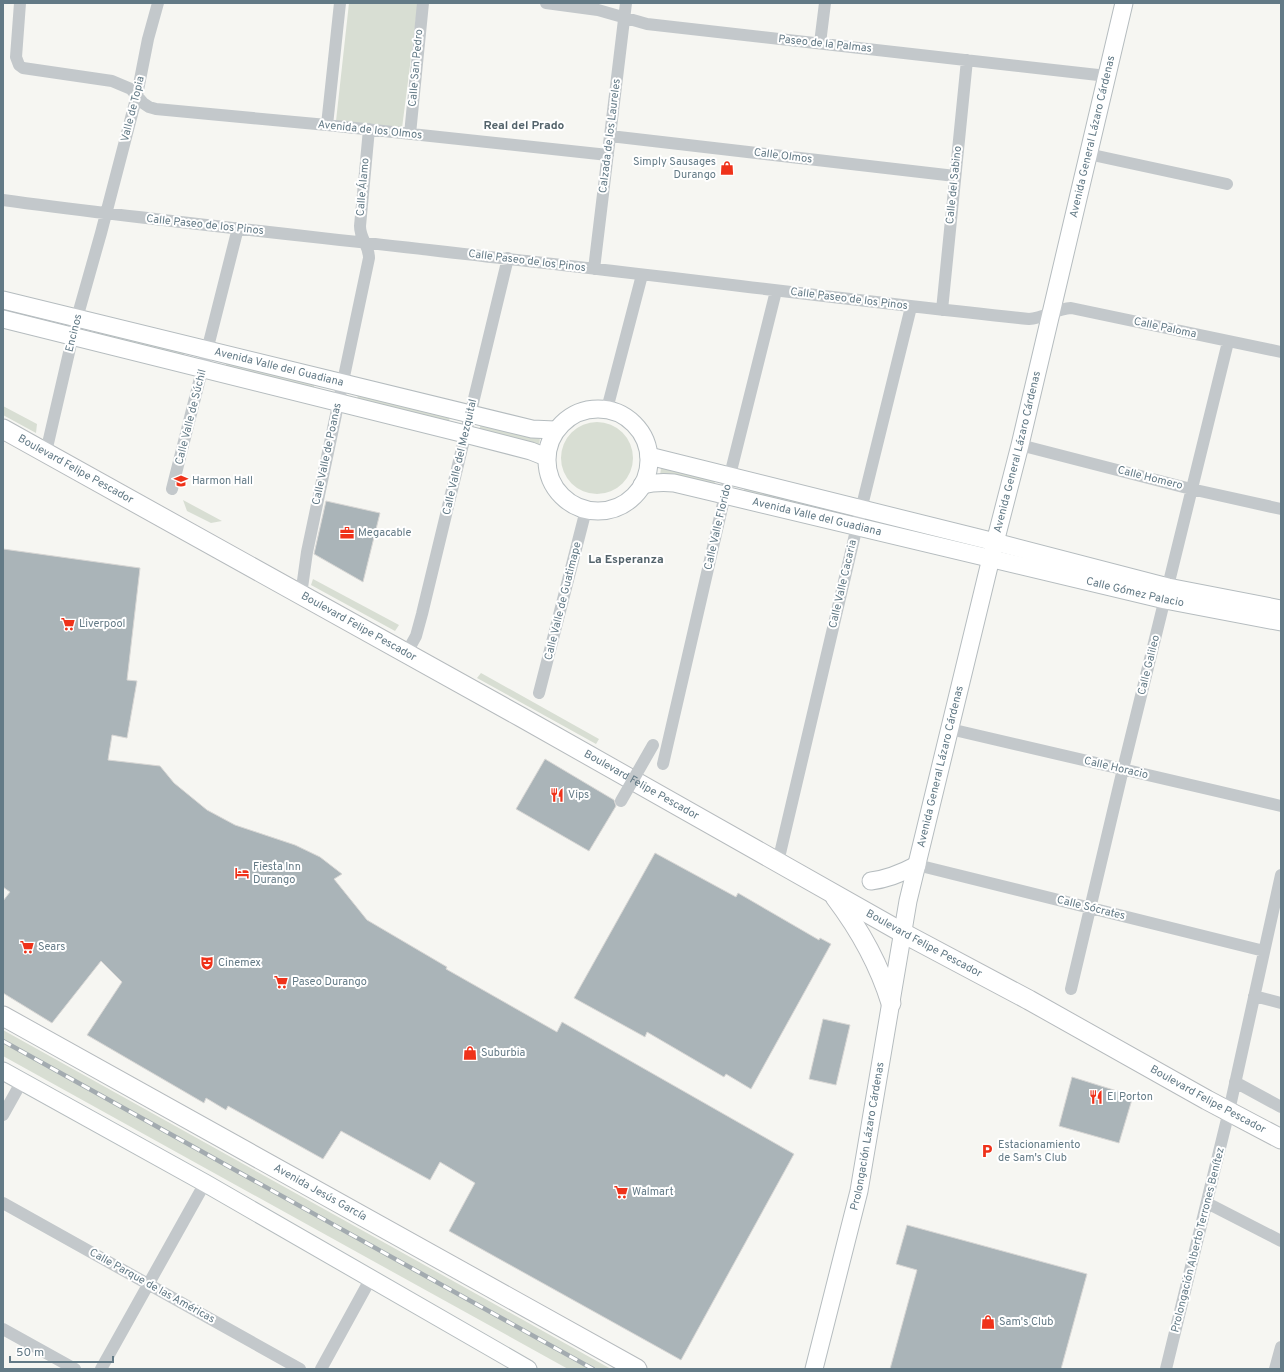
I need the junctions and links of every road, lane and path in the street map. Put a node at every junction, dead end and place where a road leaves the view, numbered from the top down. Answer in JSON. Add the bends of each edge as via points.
{"nodes":[{"id":1,"x":20,"y":3,"type":"edge"},
{"id":2,"x":158,"y":3,"type":"edge"},
{"id":3,"x":340,"y":3,"type":"edge"},
{"id":4,"x":423,"y":3,"type":"edge"},
{"id":5,"x":546,"y":3,"type":"edge"},
{"id":6,"x":626,"y":3,"type":"edge"},
{"id":7,"x":825,"y":3,"type":"edge"},
{"id":8,"x":1124,"y":3,"type":"edge"},
{"id":9,"x":624,"y":18,"type":"junction"},
{"id":10,"x":820,"y":43,"type":"junction"},
{"id":11,"x":967,"y":60,"type":"junction"},
{"id":12,"x":1107,"y":76,"type":"junction"},
{"id":13,"x":137,"y":95,"type":"junction"},
{"id":14,"x":328,"y":125,"type":"junction"},
{"id":15,"x":369,"y":129,"type":"junction"},
{"id":16,"x":410,"y":134,"type":"junction"},
{"id":17,"x":610,"y":136,"type":"junction"},
{"id":18,"x":1088,"y":154,"type":"junction"},
{"id":19,"x":608,"y":155,"type":"junction"},
{"id":20,"x":955,"y":176,"type":"junction"},
{"id":21,"x":1227,"y":184,"type":"dead end"},
{"id":22,"x":3,"y":200,"type":"edge"},
{"id":23,"x":106,"y":214,"type":"junction"},
{"id":24,"x":238,"y":228,"type":"junction"},
{"id":25,"x":366,"y":244,"type":"junction"},
{"id":26,"x":508,"y":258,"type":"junction"},
{"id":27,"x":594,"y":269,"type":"junction"},
{"id":28,"x":642,"y":275,"type":"junction"},
{"id":29,"x":776,"y":291,"type":"junction"},
{"id":30,"x":3,"y":300,"type":"edge"},
{"id":31,"x":910,"y":307,"type":"junction"},
{"id":32,"x":942,"y":310,"type":"junction"},
{"id":33,"x":1050,"y":313,"type":"junction"},
{"id":34,"x":77,"y":318,"type":"junction"},
{"id":35,"x":3,"y":319,"type":"edge"},
{"id":36,"x":73,"y":336,"type":"junction"},
{"id":37,"x":1228,"y":342,"type":"junction"},
{"id":38,"x":208,"y":349,"type":"junction"},
{"id":39,"x":1281,"y":352,"type":"edge"},
{"id":40,"x":203,"y":368,"type":"junction"},
{"id":41,"x":343,"y":383,"type":"junction"},
{"id":42,"x":338,"y":402,"type":"junction"},
{"id":43,"x":607,"y":409,"type":"junction"},
{"id":44,"x":470,"y":414,"type":"junction"},
{"id":45,"x":3,"y":429,"type":"edge"},
{"id":46,"x":555,"y":430,"type":"junction"},
{"id":47,"x":465,"y":434,"type":"junction"},
{"id":48,"x":1020,"y":445,"type":"junction"},
{"id":49,"x":46,"y":452,"type":"junction"},
{"id":50,"x":649,"y":456,"type":"junction"},
{"id":51,"x":546,"y":457,"type":"junction"},
{"id":52,"x":730,"y":476,"type":"junction"},
{"id":53,"x":642,"y":486,"type":"junction"},
{"id":54,"x":172,"y":489,"type":"dead end"},
{"id":55,"x":1192,"y":489,"type":"junction"},
{"id":56,"x":725,"y":495,"type":"junction"},
{"id":57,"x":861,"y":509,"type":"junction"},
{"id":58,"x":586,"y":510,"type":"junction"},
{"id":59,"x":1281,"y":510,"type":"edge"},
{"id":60,"x":857,"y":526,"type":"junction"},
{"id":61,"x":995,"y":542,"type":"junction"},
{"id":62,"x":991,"y":558,"type":"junction"},
{"id":63,"x":1167,"y":594,"type":"junction"},
{"id":64,"x":301,"y":595,"type":"junction"},
{"id":65,"x":1281,"y":609,"type":"edge"},
{"id":66,"x":1281,"y":622,"type":"edge"},
{"id":67,"x":406,"y":654,"type":"junction"},
{"id":68,"x":539,"y":693,"type":"dead end"},
{"id":69,"x":950,"y":729,"type":"junction"},
{"id":70,"x":653,"y":745,"type":"dead end"},
{"id":71,"x":663,"y":764,"type":"dead end"},
{"id":72,"x":1123,"y":769,"type":"junction"},
{"id":73,"x":621,"y":801,"type":"dead end"},
{"id":74,"x":1281,"y":806,"type":"edge"},
{"id":75,"x":778,"y":862,"type":"junction"},
{"id":76,"x":917,"y":865,"type":"junction"},
{"id":77,"x":1281,"y":875,"type":"edge"},
{"id":78,"x":871,"y":881,"type":"dead end"},
{"id":79,"x":830,"y":892,"type":"junction"},
{"id":80,"x":908,"y":901,"type":"joint"},
{"id":81,"x":1090,"y":908,"type":"junction"},
{"id":82,"x":903,"y":932,"type":"junction"},
{"id":83,"x":1264,"y":951,"type":"junction"},
{"id":84,"x":1071,"y":989,"type":"dead end"},
{"id":85,"x":1254,"y":996,"type":"junction"},
{"id":86,"x":891,"y":1003,"type":"junction"},
{"id":87,"x":1281,"y":1003,"type":"edge"},
{"id":88,"x":3,"y":1016,"type":"edge"},
{"id":89,"x":3,"y":1071,"type":"edge"},
{"id":90,"x":22,"y":1081,"type":"junction"},
{"id":91,"x":1235,"y":1082,"type":"junction"},
{"id":92,"x":1281,"y":1107,"type":"edge"},
{"id":93,"x":1229,"y":1111,"type":"junction"},
{"id":94,"x":3,"y":1115,"type":"edge"},
{"id":95,"x":1281,"y":1139,"type":"edge"},
{"id":96,"x":205,"y":1183,"type":"junction"},
{"id":97,"x":3,"y":1203,"type":"edge"},
{"id":98,"x":1207,"y":1203,"type":"junction"},
{"id":99,"x":1281,"y":1241,"type":"edge"},
{"id":100,"x":371,"y":1278,"type":"junction"},
{"id":101,"x":148,"y":1284,"type":"junction"},
{"id":102,"x":3,"y":1329,"type":"edge"},
{"id":103,"x":1281,"y":1347,"type":"edge"},
{"id":104,"x":75,"y":1369,"type":"edge"},
{"id":105,"x":101,"y":1369,"type":"edge"},
{"id":106,"x":300,"y":1369,"type":"edge"},
{"id":107,"x":321,"y":1369,"type":"edge"},
{"id":108,"x":528,"y":1369,"type":"edge"},
{"id":109,"x":637,"y":1369,"type":"edge"},
{"id":110,"x":814,"y":1369,"type":"edge"},
{"id":111,"x":1166,"y":1369,"type":"edge"},
{"id":112,"x":1275,"y":1369,"type":"edge"}],
"edges":[{"from":1,"to":13,"type":"street","name":"Avenida de los Olmos","via":[[16,57],[19,65],[23,68],[112,81],[131,89]]},
{"from":2,"to":13,"type":"street","name":"Valle de Topia"},
{"from":3,"to":14,"type":"street"},
{"from":4,"to":16,"type":"street","name":"Calle San Pedro"},
{"from":5,"to":9,"type":"street","name":"Paseo de la Palmas","via":[[598,10]]},
{"from":6,"to":9,"type":"street","name":"Calzada de los Laureles"},
{"from":7,"to":10,"type":"street"},
{"from":8,"to":12,"type":"street","name":"Avenida General Lázaro Cárdenas"},
{"from":9,"to":10,"type":"street","name":"Paseo de la Palmas","via":[[647,24]]},
{"from":9,"to":17,"type":"street","name":"Calzada de los Laureles"},
{"from":10,"to":11,"type":"street","name":"Paseo de la Palmas"},
{"from":11,"to":12,"type":"street","name":"Paseo de la Palmas"},
{"from":11,"to":20,"type":"street","name":"Calle del Sabino"},
{"from":12,"to":18,"type":"street","name":"Avenida General Lázaro Cárdenas"},
{"from":13,"to":14,"type":"street","name":"Avenida de los Olmos","via":[[143,103],[156,109]]},
{"from":13,"to":23,"type":"street","name":"Valle de Topia"},
{"from":14,"to":15,"type":"street","name":"Avenida de los Olmos"},
{"from":15,"to":16,"type":"street","name":"Avenida de los Olmos"},
{"from":15,"to":25,"type":"street","name":"Calle Álamo","via":[[360,226],[361,237]]},
{"from":16,"to":19,"type":"street","name":"Avenida de los Olmos"},
{"from":17,"to":19,"type":"street","name":"Calzada de los Laureles"},
{"from":17,"to":20,"type":"street","name":"Calle Olmos"},
{"from":18,"to":21,"type":"street"},
{"from":18,"to":33,"type":"street","name":"Avenida General Lázaro Cárdenas"},
{"from":19,"to":27,"type":"street","name":"Calzada de los Laureles"},
{"from":20,"to":32,"type":"street","name":"Calle del Sabino"},
{"from":22,"to":23,"type":"street","name":"Calle Paseo de los Pinos"},
{"from":23,"to":24,"type":"street","name":"Calle Paseo de los Pinos"},
{"from":23,"to":34,"type":"street","name":"Encinos"},
{"from":24,"to":25,"type":"street","name":"Calle Paseo de los Pinos"},
{"from":24,"to":38,"type":"street","name":"Calle Valle de Súchil"},
{"from":25,"to":26,"type":"street","name":"Calle Paseo de los Pinos"},
{"from":25,"to":41,"type":"street","name":"Calle Valle de Poanas","via":[[369,258]]},
{"from":26,"to":27,"type":"street","name":"Calle Paseo de los Pinos"},
{"from":26,"to":44,"type":"street","name":"Calle Valle del Mezquital"},
{"from":27,"to":28,"type":"street","name":"Calle Paseo de los Pinos"},
{"from":28,"to":29,"type":"street","name":"Calle Paseo de los Pinos"},
{"from":28,"to":43,"type":"street"},
{"from":29,"to":31,"type":"street","name":"Calle Paseo de los Pinos"},
{"from":29,"to":52,"type":"street","name":"Calle Valle Florido"},
{"from":30,"to":34,"type":"street","name":"Avenida Valle del Guadiana"},
{"from":31,"to":32,"type":"street","name":"Calle Paseo de los Pinos"},
{"from":31,"to":57,"type":"street","name":"Calle Valle Cacaria"},
{"from":32,"to":33,"type":"street","name":"Calle Paseo de los Pinos","via":[[1029,319]]},
{"from":33,"to":37,"type":"street","name":"Calle Paloma","via":[[1071,308]]},
{"from":33,"to":48,"type":"street","name":"Avenida General Lázaro Cárdenas"},
{"from":34,"to":36,"type":"street","name":"Encinos"},
{"from":34,"to":38,"type":"street","name":"Avenida Valle del Guadiana"},
{"from":35,"to":36,"type":"street","name":"Avenida Valle del Guadiana"},
{"from":36,"to":40,"type":"street","name":"Avenida Valle del Guadiana"},
{"from":36,"to":49,"type":"street","name":"Encinos"},
{"from":37,"to":39,"type":"street","name":"Calle Paloma"},
{"from":37,"to":55,"type":"street","name":"Calle Galileo"},
{"from":38,"to":40,"type":"street","name":"Calle Valle de Súchil"},
{"from":38,"to":41,"type":"street","name":"Avenida Valle del Guadiana"},
{"from":40,"to":42,"type":"street","name":"Avenida Valle del Guadiana"},
{"from":40,"to":54,"type":"street","name":"Calle Valle de Súchil"},
{"from":41,"to":42,"type":"street","name":"Calle Valle de Poanas"},
{"from":41,"to":44,"type":"street","name":"Avenida Valle del Guadiana"},
{"from":42,"to":47,"type":"street","name":"Avenida Valle del Guadiana"},
{"from":42,"to":64,"type":"street","name":"Calle Valle de Poanas","via":[[307,552]]},
{"from":43,"to":46,"type":"street","via":[[592,408],[578,412]]},
{"from":43,"to":50,"type":"street","via":[[620,413],[636,426],[646,443]]},
{"from":44,"to":46,"type":"street","name":"Avenida Valle del Guadiana","via":[[532,430]]},
{"from":44,"to":47,"type":"street","name":"Calle Valle del Mezquital"},
{"from":45,"to":49,"type":"main road","name":"Boulevard Felipe Pescador"},
{"from":46,"to":51,"type":"street","via":[[548,443]]},
{"from":47,"to":51,"type":"street","name":"Avenida Valle del Guadiana"},
{"from":47,"to":67,"type":"street","name":"Calle Valle del Mezquital","via":[[419,626]]},
{"from":48,"to":55,"type":"street","name":"Calle Homero"},
{"from":48,"to":61,"type":"street","name":"Avenida General Lázaro Cárdenas"},
{"from":49,"to":64,"type":"main road","name":"Boulevard Felipe Pescador"},
{"from":50,"to":52,"type":"street","name":"Avenida Valle del Guadiana"},
{"from":50,"to":53,"type":"street","via":[[649,466]]},
{"from":51,"to":58,"type":"street","via":[[548,475],[556,491],[570,503]]},
{"from":52,"to":56,"type":"street","name":"Calle Valle Florido"},
{"from":52,"to":57,"type":"street","name":"Avenida Valle del Guadiana"},
{"from":53,"to":56,"type":"street","name":"Avenida Valle del Guadiana","via":[[664,482]]},
{"from":53,"to":58,"type":"street","via":[[632,498],[618,507],[603,511]]},
{"from":55,"to":59,"type":"street","name":"Calle Homero"},
{"from":55,"to":63,"type":"street","name":"Calle Galileo"},
{"from":56,"to":60,"type":"street","name":"Avenida Valle del Guadiana"},
{"from":56,"to":71,"type":"street","name":"Calle Valle Florido"},
{"from":57,"to":60,"type":"street","name":"Calle Valle Cacaria"},
{"from":57,"to":61,"type":"street","name":"Avenida Valle del Guadiana"},
{"from":58,"to":68,"type":"street","name":"Calle Valle de Guatimape"},
{"from":60,"to":62,"type":"street","name":"Avenida Valle del Guadiana"},
{"from":60,"to":75,"type":"street","name":"Calle Valle Cacaria"},
{"from":61,"to":62,"type":"street","name":"Avenida General Lázaro Cárdenas"},
{"from":61,"to":63,"type":"street","name":"Calle Gómez Palacio"},
{"from":62,"to":63,"type":"street","name":"Calle Gómez Palacio"},
{"from":62,"to":69,"type":"street","name":"Avenida General Lázaro Cárdenas"},
{"from":63,"to":65,"type":"street","name":"Calle Gómez Palacio"},
{"from":63,"to":66,"type":"street","name":"Calle Gómez Palacio"},
{"from":63,"to":72,"type":"street","name":"Calle Galileo"},
{"from":64,"to":67,"type":"main road","name":"Boulevard Felipe Pescador"},
{"from":67,"to":75,"type":"main road","name":"Boulevard Felipe Pescador"},
{"from":69,"to":72,"type":"street","name":"Calle Horacio"},
{"from":69,"to":76,"type":"street","name":"Avenida General Lázaro Cárdenas"},
{"from":70,"to":73,"type":"street","bridge":true},
{"from":72,"to":74,"type":"street","name":"Calle Horacio"},
{"from":72,"to":81,"type":"street","name":"Calle Galileo"},
{"from":75,"to":79,"type":"main road","name":"Boulevard Felipe Pescador"},
{"from":76,"to":78,"type":"street","via":[[894,876]]},
{"from":76,"to":80,"type":"street","name":"Avenida General Lázaro Cárdenas"},
{"from":76,"to":81,"type":"street","name":"Calle Sócrates"},
{"from":77,"to":83,"type":"street","name":"Prolongación Alberto Terrones Benítez"},
{"from":79,"to":82,"type":"main road","name":"Boulevard Felipe Pescador"},
{"from":79,"to":86,"type":"main road","via":[[871,952]]},
{"from":80,"to":82,"type":"street","name":"Prolongación Lázaro Cárdenas"},
{"from":81,"to":83,"type":"street","name":"Calle Sócrates"},
{"from":81,"to":84,"type":"street","name":"Calle Galileo"},
{"from":82,"to":86,"type":"street","name":"Prolongación Lázaro Cárdenas"},
{"from":82,"to":93,"type":"main road","name":"Boulevard Felipe Pescador"},
{"from":83,"to":85,"type":"street","name":"Prolongación Alberto Terrones Benítez"},
{"from":85,"to":87,"type":"street"},
{"from":85,"to":91,"type":"street","name":"Prolongación Alberto Terrones Benítez"},
{"from":86,"to":110,"type":"street","name":"Prolongación Lázaro Cárdenas","via":[[859,1191]]},
{"from":88,"to":109,"type":"main road","name":"Avenida Jesús García"},
{"from":89,"to":90,"type":"street"},
{"from":90,"to":94,"type":"street"},
{"from":90,"to":96,"type":"street"},
{"from":91,"to":92,"type":"street"},
{"from":91,"to":93,"type":"street","name":"Prolongación Alberto Terrones Benítez"},
{"from":93,"to":95,"type":"main road","name":"Boulevard Felipe Pescador"},
{"from":93,"to":98,"type":"street","name":"Prolongación Alberto Terrones Benítez"},
{"from":96,"to":100,"type":"street"},
{"from":96,"to":101,"type":"street"},
{"from":97,"to":101,"type":"street","name":"Calle Parque de las Américas"},
{"from":98,"to":99,"type":"street"},
{"from":98,"to":111,"type":"street","name":"Prolongación Alberto Terrones Benítez"},
{"from":100,"to":107,"type":"street"},
{"from":100,"to":108,"type":"street"},
{"from":101,"to":105,"type":"street"},
{"from":101,"to":106,"type":"street","name":"Calle Parque de las Américas"},
{"from":102,"to":104,"type":"street"},
{"from":103,"to":112,"type":"street"}]}
